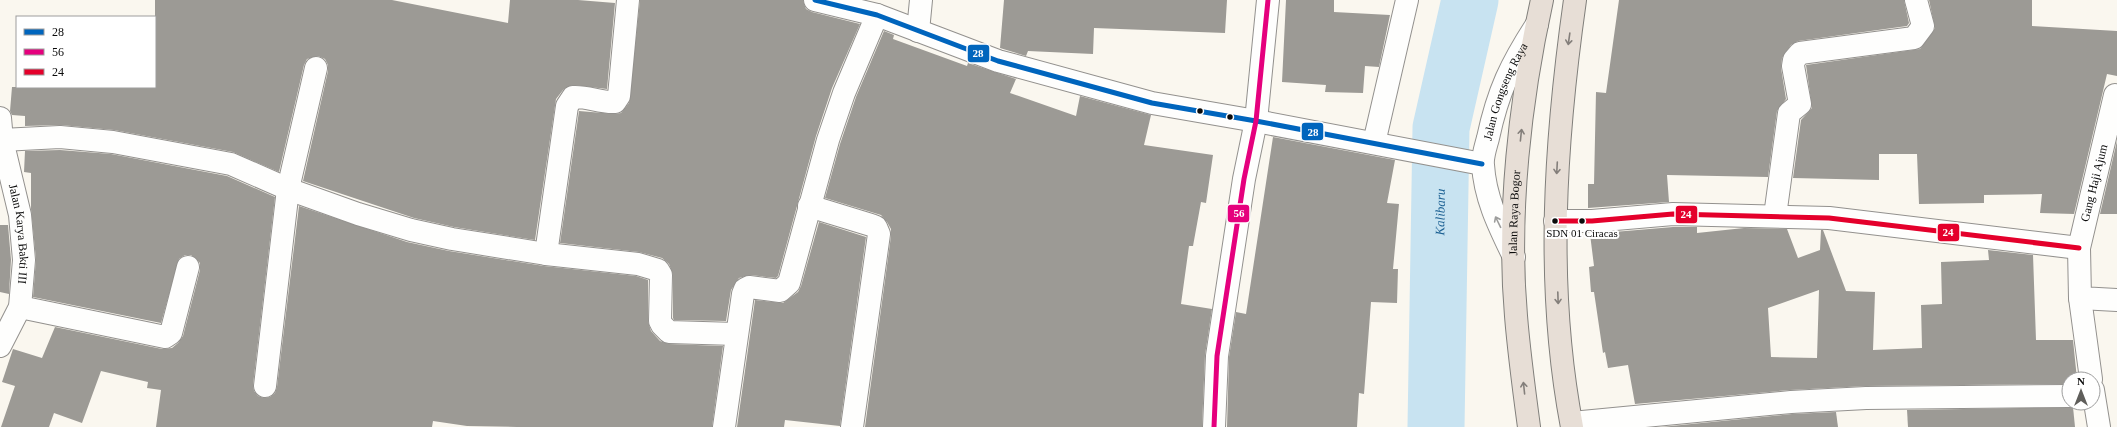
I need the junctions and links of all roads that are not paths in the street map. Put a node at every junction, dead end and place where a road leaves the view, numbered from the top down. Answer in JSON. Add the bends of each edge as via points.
{"nodes":[{"id":1,"x":628,"y":0,"type":"edge"},
{"id":2,"x":815,"y":0,"type":"edge"},
{"id":3,"x":921,"y":0,"type":"edge"},
{"id":4,"x":1268,"y":0,"type":"edge"},
{"id":5,"x":1408,"y":0,"type":"edge"},
{"id":6,"x":1542,"y":0,"type":"edge"},
{"id":7,"x":1574,"y":0,"type":"edge"},
{"id":8,"x":1916,"y":0,"type":"edge"},
{"id":9,"x":877,"y":15,"type":"junction"},
{"id":10,"x":1537,"y":24,"type":"junction"},
{"id":11,"x":918,"y":32,"type":"junction"},
{"id":12,"x":316,"y":68,"type":"dead end"},
{"id":13,"x":2115,"y":95,"type":"dead end"},
{"id":14,"x":0,"y":118,"type":"edge"},
{"id":15,"x":1256,"y":121,"type":"junction"},
{"id":16,"x":2,"y":140,"type":"junction"},
{"id":17,"x":1374,"y":143,"type":"junction"},
{"id":18,"x":1482,"y":164,"type":"junction"},
{"id":19,"x":288,"y":189,"type":"junction"},
{"id":20,"x":809,"y":206,"type":"junction"},
{"id":21,"x":1775,"y":216,"type":"junction"},
{"id":22,"x":1555,"y":221,"type":"junction"},
{"id":23,"x":2079,"y":248,"type":"junction"},
{"id":24,"x":546,"y":254,"type":"junction"},
{"id":25,"x":1514,"y":257,"type":"junction"},
{"id":26,"x":188,"y":267,"type":"dead end"},
{"id":27,"x":2080,"y":298,"type":"junction"},
{"id":28,"x":2117,"y":300,"type":"edge"},
{"id":29,"x":20,"y":307,"type":"junction"},
{"id":30,"x":736,"y":334,"type":"junction"},
{"id":31,"x":0,"y":346,"type":"edge"},
{"id":32,"x":2090,"y":371,"type":"edge"},
{"id":33,"x":265,"y":386,"type":"dead end"},
{"id":34,"x":2061,"y":396,"type":"edge"},
{"id":35,"x":2096,"y":411,"type":"edge"},
{"id":36,"x":1572,"y":425,"type":"edge"},
{"id":37,"x":724,"y":427,"type":"edge"},
{"id":38,"x":852,"y":427,"type":"edge"},
{"id":39,"x":1214,"y":427,"type":"edge"},
{"id":40,"x":1529,"y":427,"type":"edge"},
{"id":41,"x":2099,"y":427,"type":"edge"}],
"edges":[{"from":1,"to":24,"type":"street","via":[[619,96],[615,102],[606,103],[582,96],[573,98],[567,106]]},
{"from":2,"to":9,"type":"street"},
{"from":3,"to":11,"type":"street"},
{"from":4,"to":15,"type":"street"},
{"from":5,"to":17,"type":"street"},
{"from":6,"to":10,"type":"highway","name":"Jalan Raya Bogor"},
{"from":7,"to":22,"type":"highway","one_way":true,"via":[[1560,118]]},
{"from":8,"to":21,"type":"street","via":[[1923,26],[1914,38],[1800,54],[1794,60],[1800,104],[1789,113]]},
{"from":9,"to":11,"type":"street"},
{"from":9,"to":20,"type":"street","via":[[842,100]]},
{"from":10,"to":18,"type":"street","name":"Jalan Gongseng Raya","via":[[1514,59],[1503,84],[1493,113]]},
{"from":25,"to":10,"type":"highway","name":"Jalan Raya Bogor","one_way":true,"via":[[1519,154]]},
{"from":11,"to":15,"type":"street","via":[[998,61],[1078,84],[1152,103]]},
{"from":12,"to":19,"type":"street"},
{"from":13,"to":23,"type":"street","name":"Gang Haji Ajum"},
{"from":14,"to":16,"type":"street","name":"Jalan Karya Bakti III"},
{"from":15,"to":17,"type":"street"},
{"from":15,"to":39,"type":"street","via":[[1223,311],[1217,356]]},
{"from":16,"to":19,"type":"street","via":[[60,137],[113,142],[231,164]]},
{"from":16,"to":29,"type":"street","name":"Jalan Karya Bakti III","via":[[20,215],[24,260]]},
{"from":17,"to":18,"type":"street"},
{"from":25,"to":18,"type":"street","name":"Jalan Gongseng Raya","one_way":true,"via":[[1491,209]]},
{"from":19,"to":24,"type":"street","via":[[411,230]]},
{"from":19,"to":33,"type":"street"},
{"from":20,"to":30,"type":"street","via":[[789,283],[780,291],[755,286],[745,289]]},
{"from":20,"to":38,"type":"street","via":[[871,225],[876,227],[879,234]]},
{"from":21,"to":22,"type":"street","via":[[1673,214],[1592,221]]},
{"from":21,"to":23,"type":"street","via":[[1829,218]]},
{"from":22,"to":36,"type":"highway","one_way":true,"via":[[1562,354]]},
{"from":23,"to":27,"type":"street","name":"Gang Haji Ajum"},
{"from":24,"to":30,"type":"street","via":[[638,264],[658,270],[661,275],[660,321],[664,329],[669,332]]},
{"from":40,"to":25,"type":"highway","name":"Jalan Raya Bogor","one_way":true,"via":[[1516,315]]},
{"from":26,"to":29,"type":"street","via":[[172,333],[165,337]]},
{"from":27,"to":28,"type":"street"},
{"from":27,"to":32,"type":"street","name":"Gang Haji Ajum"},
{"from":29,"to":31,"type":"street","name":"Jalan Karya Bakti III"},
{"from":30,"to":37,"type":"street"},
{"from":34,"to":36,"type":"street","via":[[1851,399],[1715,408]]},
{"from":35,"to":41,"type":"street","name":"Gang Haji Ajum"}]}
